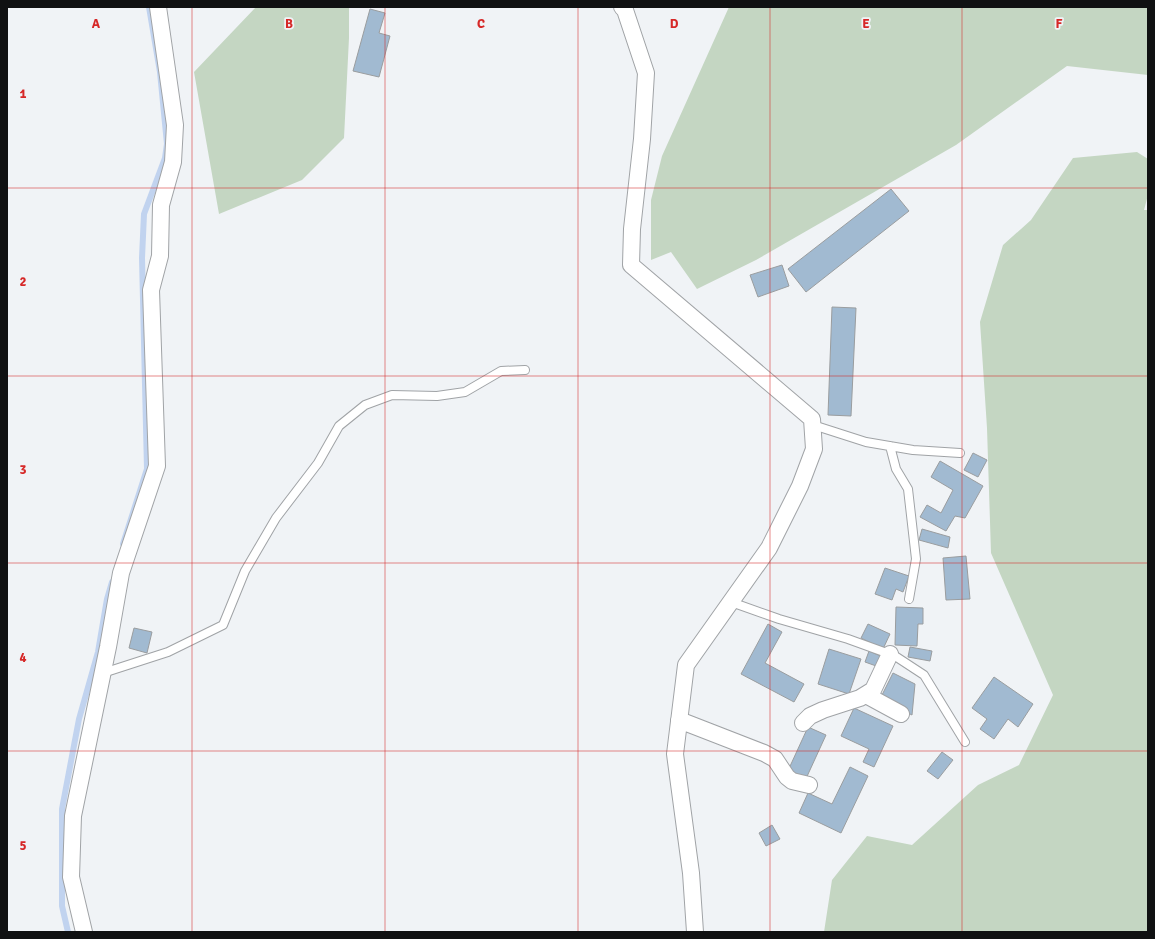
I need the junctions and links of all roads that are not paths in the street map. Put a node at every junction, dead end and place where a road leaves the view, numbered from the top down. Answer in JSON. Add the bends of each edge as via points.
{"nodes":[{"id":1,"x":158,"y":7,"type":"edge"},
{"id":2,"x":622,"y":7,"type":"edge"},
{"id":3,"x":525,"y":370,"type":"dead end"},
{"id":4,"x":813,"y":425,"type":"junction"},
{"id":5,"x":890,"y":446,"type":"junction"},
{"id":6,"x":960,"y":453,"type":"dead end"},
{"id":7,"x":909,"y":599,"type":"dead end"},
{"id":8,"x":731,"y":602,"type":"junction"},
{"id":9,"x":890,"y":654,"type":"junction"},
{"id":10,"x":103,"y":673,"type":"junction"},
{"id":11,"x":866,"y":695,"type":"junction"},
{"id":12,"x":901,"y":714,"type":"dead end"},
{"id":13,"x":679,"y":720,"type":"junction"},
{"id":14,"x":803,"y":723,"type":"dead end"},
{"id":15,"x":966,"y":742,"type":"dead end"},
{"id":16,"x":809,"y":785,"type":"dead end"},
{"id":17,"x":84,"y":932,"type":"edge"},
{"id":18,"x":695,"y":932,"type":"edge"}],
"edges":[{"from":1,"to":10,"type":"street","via":[[175,125],[173,162],[161,205],[160,256],[151,290],[157,466],[121,573]]},
{"from":2,"to":4,"type":"street","via":[[646,73],[631,265],[812,418]]},
{"from":3,"to":10,"type":"lane","via":[[501,371],[465,392],[436,396],[392,395],[365,405],[339,426],[318,464],[276,518],[245,571],[223,625],[168,652]]},
{"from":4,"to":5,"type":"lane","via":[[866,442]]},
{"from":4,"to":8,"type":"street","via":[[814,449],[800,486],[769,548]]},
{"from":5,"to":6,"type":"lane"},
{"from":5,"to":7,"type":"lane","via":[[896,469],[908,489],[916,559]]},
{"from":8,"to":9,"type":"lane"},
{"from":8,"to":13,"type":"street","via":[[686,665]]},
{"from":9,"to":11,"type":"street","via":[[873,690]]},
{"from":9,"to":15,"type":"lane","via":[[924,676]]},
{"from":10,"to":17,"type":"street","via":[[73,816],[70,877]]},
{"from":11,"to":12,"type":"street"},
{"from":11,"to":14,"type":"street","via":[[823,710],[810,716]]},
{"from":13,"to":16,"type":"street","via":[[764,753],[775,759],[792,781]]},
{"from":13,"to":18,"type":"street","via":[[675,754],[691,874]]}]}
